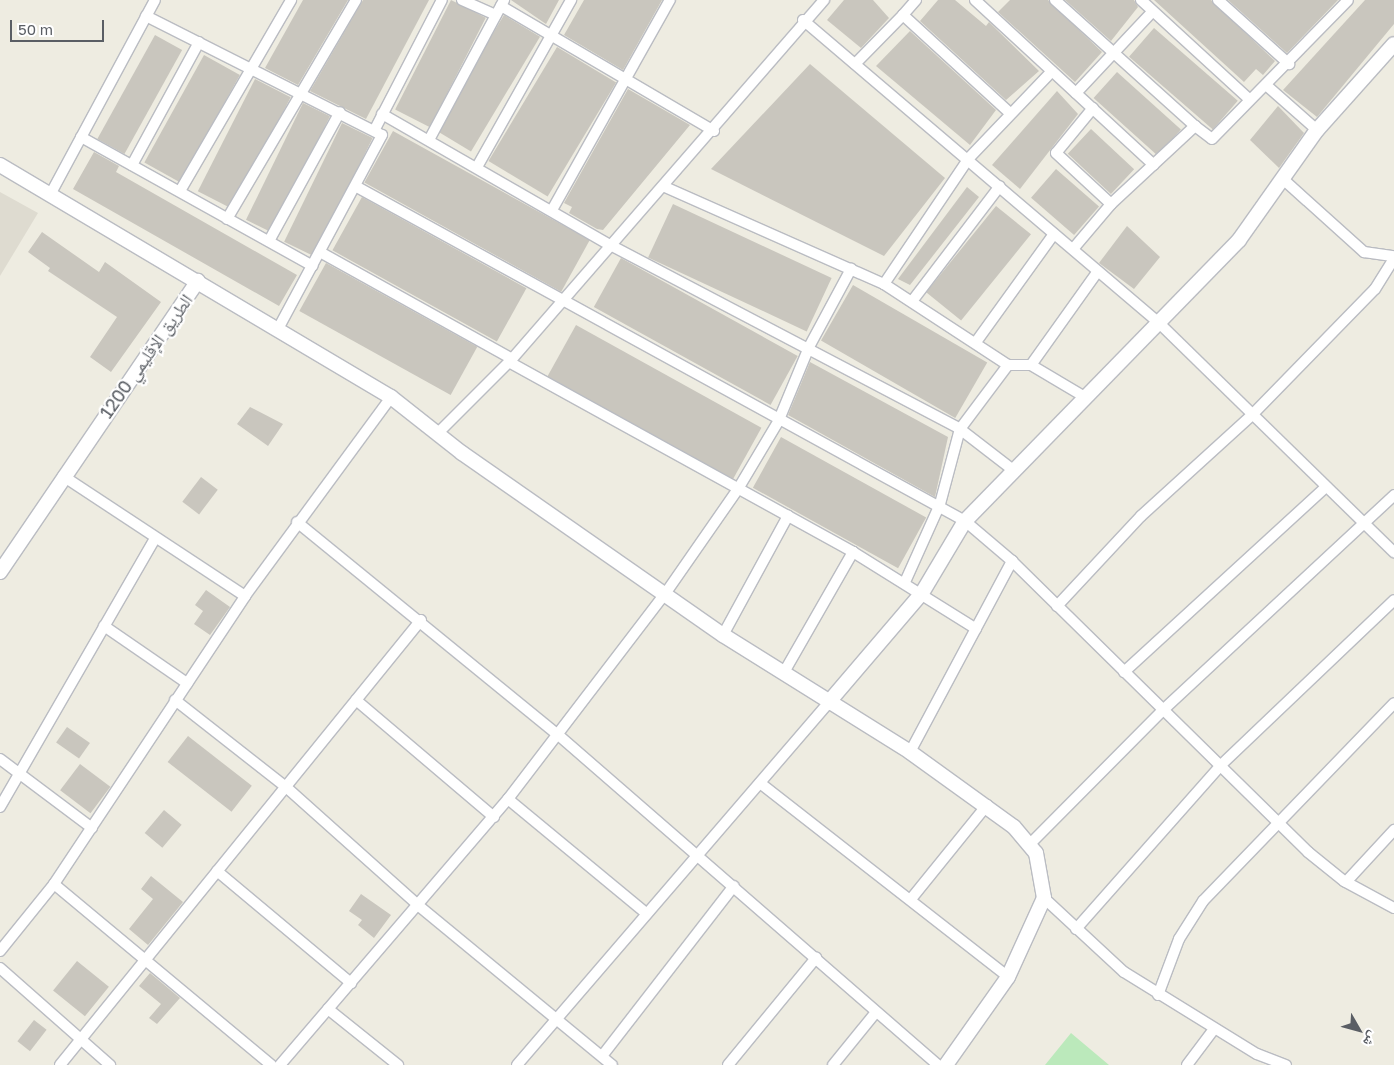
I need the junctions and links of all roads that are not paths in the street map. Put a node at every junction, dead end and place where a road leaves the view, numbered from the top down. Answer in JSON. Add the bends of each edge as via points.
{"nodes":[{"id":1,"x":154,"y":0,"type":"edge"},
{"id":2,"x":291,"y":0,"type":"edge"},
{"id":3,"x":356,"y":0,"type":"edge"},
{"id":4,"x":442,"y":0,"type":"edge"},
{"id":5,"x":462,"y":0,"type":"edge"},
{"id":6,"x":571,"y":0,"type":"edge"},
{"id":7,"x":670,"y":0,"type":"edge"},
{"id":8,"x":824,"y":0,"type":"edge"},
{"id":9,"x":916,"y":0,"type":"edge"},
{"id":10,"x":1055,"y":0,"type":"edge"},
{"id":11,"x":1141,"y":0,"type":"edge"},
{"id":12,"x":1218,"y":0,"type":"edge"},
{"id":13,"x":1348,"y":0,"type":"edge"},
{"id":14,"x":980,"y":1,"type":"edge"},
{"id":15,"x":500,"y":7,"type":"edge"},
{"id":16,"x":1153,"y":12,"type":"junction"},
{"id":17,"x":903,"y":15,"type":"junction"},
{"id":18,"x":146,"y":16,"type":"junction"},
{"id":19,"x":803,"y":20,"type":"junction"},
{"id":20,"x":552,"y":34,"type":"junction"},
{"id":21,"x":199,"y":42,"type":"junction"},
{"id":22,"x":1394,"y":44,"type":"edge"},
{"id":23,"x":1116,"y":55,"type":"junction"},
{"id":24,"x":855,"y":64,"type":"junction"},
{"id":25,"x":1289,"y":64,"type":"junction"},
{"id":26,"x":252,"y":69,"type":"junction"},
{"id":27,"x":1052,"y":71,"type":"junction"},
{"id":28,"x":626,"y":78,"type":"junction"},
{"id":29,"x":1266,"y":85,"type":"junction"},
{"id":30,"x":1076,"y":93,"type":"junction"},
{"id":31,"x":304,"y":94,"type":"junction"},
{"id":32,"x":1249,"y":100,"type":"junction"},
{"id":33,"x":1093,"y":108,"type":"junction"},
{"id":34,"x":340,"y":112,"type":"junction"},
{"id":35,"x":1010,"y":113,"type":"junction"},
{"id":36,"x":382,"y":114,"type":"junction"},
{"id":37,"x":1195,"y":126,"type":"junction"},
{"id":38,"x":375,"y":129,"type":"junction"},
{"id":39,"x":1318,"y":130,"type":"junction"},
{"id":40,"x":714,"y":131,"type":"junction"},
{"id":41,"x":81,"y":136,"type":"junction"},
{"id":42,"x":429,"y":140,"type":"junction"},
{"id":43,"x":969,"y":158,"type":"junction"},
{"id":44,"x":0,"y":165,"type":"edge"},
{"id":45,"x":132,"y":165,"type":"junction"},
{"id":46,"x":1154,"y":165,"type":"junction"},
{"id":47,"x":477,"y":167,"type":"junction"},
{"id":48,"x":1284,"y":180,"type":"junction"},
{"id":49,"x":357,"y":186,"type":"junction"},
{"id":50,"x":1000,"y":186,"type":"junction"},
{"id":51,"x":664,"y":187,"type":"junction"},
{"id":52,"x":180,"y":191,"type":"junction"},
{"id":53,"x":50,"y":194,"type":"junction"},
{"id":54,"x":1111,"y":204,"type":"junction"},
{"id":55,"x":552,"y":210,"type":"junction"},
{"id":56,"x":227,"y":219,"type":"junction"},
{"id":57,"x":1054,"y":234,"type":"junction"},
{"id":58,"x":269,"y":241,"type":"junction"},
{"id":59,"x":612,"y":246,"type":"junction"},
{"id":60,"x":1073,"y":250,"type":"junction"},
{"id":61,"x":320,"y":252,"type":"junction"},
{"id":62,"x":1394,"y":258,"type":"edge"},
{"id":63,"x":313,"y":266,"type":"junction"},
{"id":64,"x":851,"y":269,"type":"junction"},
{"id":65,"x":1098,"y":271,"type":"junction"},
{"id":66,"x":198,"y":282,"type":"junction"},
{"id":67,"x":884,"y":284,"type":"junction"},
{"id":68,"x":913,"y":300,"type":"junction"},
{"id":69,"x":562,"y":303,"type":"junction"},
{"id":70,"x":1158,"y":322,"type":"junction"},
{"id":71,"x":279,"y":327,"type":"junction"},
{"id":72,"x":976,"y":342,"type":"junction"},
{"id":73,"x":809,"y":347,"type":"junction"},
{"id":74,"x":510,"y":361,"type":"junction"},
{"id":75,"x":1008,"y":365,"type":"junction"},
{"id":76,"x":1031,"y":365,"type":"junction"},
{"id":77,"x":391,"y":397,"type":"junction"},
{"id":78,"x":1085,"y":398,"type":"junction"},
{"id":79,"x":1251,"y":416,"type":"junction"},
{"id":80,"x":778,"y":422,"type":"junction"},
{"id":81,"x":960,"y":429,"type":"junction"},
{"id":82,"x":438,"y":433,"type":"junction"},
{"id":83,"x":1013,"y":470,"type":"junction"},
{"id":84,"x":63,"y":476,"type":"junction"},
{"id":85,"x":1326,"y":487,"type":"junction"},
{"id":86,"x":738,"y":489,"type":"junction"},
{"id":87,"x":1394,"y":495,"type":"edge"},
{"id":88,"x":940,"y":504,"type":"junction"},
{"id":89,"x":788,"y":516,"type":"junction"},
{"id":90,"x":965,"y":521,"type":"junction"},
{"id":91,"x":297,"y":522,"type":"junction"},
{"id":92,"x":1365,"y":525,"type":"junction"},
{"id":93,"x":155,"y":539,"type":"junction"},
{"id":94,"x":853,"y":552,"type":"junction"},
{"id":95,"x":1394,"y":552,"type":"edge"},
{"id":96,"x":1012,"y":561,"type":"junction"},
{"id":97,"x":0,"y":572,"type":"edge"},
{"id":98,"x":905,"y":582,"type":"junction"},
{"id":99,"x":922,"y":593,"type":"junction"},
{"id":100,"x":665,"y":594,"type":"junction"},
{"id":101,"x":245,"y":596,"type":"junction"},
{"id":102,"x":1394,"y":600,"type":"edge"},
{"id":103,"x":1057,"y":606,"type":"junction"},
{"id":104,"x":421,"y":620,"type":"junction"},
{"id":105,"x":104,"y":626,"type":"junction"},
{"id":106,"x":976,"y":629,"type":"junction"},
{"id":107,"x":723,"y":635,"type":"junction"},
{"id":108,"x":1124,"y":672,"type":"junction"},
{"id":109,"x":783,"y":674,"type":"junction"},
{"id":110,"x":186,"y":683,"type":"junction"},
{"id":111,"x":175,"y":700,"type":"junction"},
{"id":112,"x":356,"y":700,"type":"junction"},
{"id":113,"x":828,"y":703,"type":"junction"},
{"id":114,"x":1394,"y":703,"type":"edge"},
{"id":115,"x":1163,"y":710,"type":"junction"},
{"id":116,"x":556,"y":733,"type":"junction"},
{"id":117,"x":910,"y":752,"type":"junction"},
{"id":118,"x":0,"y":759,"type":"edge"},
{"id":119,"x":1221,"y":765,"type":"junction"},
{"id":120,"x":21,"y":776,"type":"junction"},
{"id":121,"x":760,"y":783,"type":"junction"},
{"id":122,"x":286,"y":786,"type":"junction"},
{"id":123,"x":508,"y":799,"type":"junction"},
{"id":124,"x":986,"y":805,"type":"junction"},
{"id":125,"x":0,"y":808,"type":"edge"},
{"id":126,"x":494,"y":817,"type":"junction"},
{"id":127,"x":1278,"y":822,"type":"junction"},
{"id":128,"x":92,"y":828,"type":"junction"},
{"id":129,"x":1394,"y":830,"type":"edge"},
{"id":130,"x":1031,"y":843,"type":"junction"},
{"id":131,"x":697,"y":856,"type":"junction"},
{"id":132,"x":217,"y":871,"type":"junction"},
{"id":133,"x":1346,"y":882,"type":"junction"},
{"id":134,"x":54,"y":884,"type":"junction"},
{"id":135,"x":734,"y":886,"type":"junction"},
{"id":136,"x":1044,"y":898,"type":"junction"},
{"id":137,"x":911,"y":899,"type":"junction"},
{"id":138,"x":419,"y":906,"type":"junction"},
{"id":139,"x":1394,"y":908,"type":"edge"},
{"id":140,"x":647,"y":914,"type":"junction"},
{"id":141,"x":1076,"y":930,"type":"junction"},
{"id":142,"x":0,"y":951,"type":"edge"},
{"id":143,"x":816,"y":958,"type":"junction"},
{"id":144,"x":144,"y":961,"type":"junction"},
{"id":145,"x":0,"y":968,"type":"edge"},
{"id":146,"x":1008,"y":977,"type":"junction"},
{"id":147,"x":351,"y":983,"type":"junction"},
{"id":148,"x":1158,"y":995,"type":"junction"},
{"id":149,"x":328,"y":1009,"type":"junction"},
{"id":150,"x":876,"y":1012,"type":"junction"},
{"id":151,"x":556,"y":1020,"type":"junction"},
{"id":152,"x":1214,"y":1029,"type":"junction"},
{"id":153,"x":80,"y":1040,"type":"junction"},
{"id":154,"x":602,"y":1056,"type":"junction"},
{"id":155,"x":60,"y":1065,"type":"edge"},
{"id":156,"x":110,"y":1065,"type":"edge"},
{"id":157,"x":271,"y":1065,"type":"edge"},
{"id":158,"x":280,"y":1065,"type":"edge"},
{"id":159,"x":398,"y":1065,"type":"edge"},
{"id":160,"x":517,"y":1065,"type":"edge"},
{"id":161,"x":612,"y":1065,"type":"edge"},
{"id":162,"x":728,"y":1065,"type":"edge"},
{"id":163,"x":833,"y":1065,"type":"edge"},
{"id":164,"x":938,"y":1065,"type":"edge"},
{"id":165,"x":946,"y":1065,"type":"edge"},
{"id":166,"x":1187,"y":1065,"type":"edge"},
{"id":167,"x":1286,"y":1065,"type":"edge"}],
"edges":[{"from":1,"to":18,"type":"street"},
{"from":2,"to":26,"type":"street"},
{"from":3,"to":31,"type":"street"},
{"from":4,"to":36,"type":"street"},
{"from":5,"to":15,"type":"street"},
{"from":6,"to":20,"type":"street"},
{"from":7,"to":28,"type":"street"},
{"from":8,"to":19,"type":"street"},
{"from":9,"to":17,"type":"street"},
{"from":10,"to":23,"type":"street"},
{"from":11,"to":16,"type":"street"},
{"from":12,"to":25,"type":"street"},
{"from":13,"to":25,"type":"street"},
{"from":14,"to":27,"type":"street"},
{"from":15,"to":20,"type":"street"},
{"from":15,"to":42,"type":"street"},
{"from":16,"to":23,"type":"street"},
{"from":16,"to":32,"type":"street"},
{"from":17,"to":24,"type":"street"},
{"from":17,"to":35,"type":"street"},
{"from":18,"to":21,"type":"street"},
{"from":18,"to":41,"type":"street"},
{"from":19,"to":24,"type":"street"},
{"from":19,"to":40,"type":"street"},
{"from":20,"to":28,"type":"street"},
{"from":20,"to":47,"type":"street"},
{"from":21,"to":26,"type":"street"},
{"from":21,"to":45,"type":"street"},
{"from":22,"to":39,"type":"street"},
{"from":23,"to":30,"type":"street"},
{"from":23,"to":37,"type":"street"},
{"from":24,"to":43,"type":"street"},
{"from":25,"to":29,"type":"street"},
{"from":26,"to":31,"type":"street"},
{"from":26,"to":52,"type":"street"},
{"from":27,"to":30,"type":"street"},
{"from":27,"to":35,"type":"street"},
{"from":28,"to":40,"type":"street"},
{"from":28,"to":55,"type":"street"},
{"from":29,"to":32,"type":"street"},
{"from":29,"to":39,"type":"street"},
{"from":30,"to":33,"type":"street"},
{"from":31,"to":34,"type":"street"},
{"from":31,"to":56,"type":"street"},
{"from":32,"to":37,"type":"street","via":[[1212,139]]},
{"from":33,"to":46,"type":"street"},
{"from":33,"to":54,"type":"street","via":[[1056,153]]},
{"from":34,"to":38,"type":"street"},
{"from":34,"to":58,"type":"street"},
{"from":35,"to":43,"type":"street"},
{"from":36,"to":38,"type":"street"},
{"from":36,"to":42,"type":"street"},
{"from":37,"to":46,"type":"street"},
{"from":38,"to":49,"type":"street","via":[[382,140]]},
{"from":39,"to":48,"type":"street"},
{"from":40,"to":51,"type":"street"},
{"from":41,"to":45,"type":"street"},
{"from":41,"to":53,"type":"street"},
{"from":42,"to":47,"type":"street"},
{"from":43,"to":50,"type":"street"},
{"from":43,"to":67,"type":"street"},
{"from":44,"to":53,"type":"street","name":"الطريق الإقليمي 1200"},
{"from":45,"to":52,"type":"street"},
{"from":46,"to":54,"type":"street"},
{"from":47,"to":55,"type":"street"},
{"from":48,"to":62,"type":"street","via":[[1364,252]]},
{"from":48,"to":70,"type":"street","via":[[1239,240]]},
{"from":49,"to":61,"type":"street"},
{"from":49,"to":69,"type":"street"},
{"from":50,"to":57,"type":"street"},
{"from":50,"to":68,"type":"street"},
{"from":51,"to":59,"type":"street"},
{"from":51,"to":64,"type":"street"},
{"from":52,"to":56,"type":"street"},
{"from":53,"to":66,"type":"street","name":"الطريق الإقليمي 1200"},
{"from":54,"to":60,"type":"street"},
{"from":55,"to":59,"type":"street"},
{"from":56,"to":58,"type":"street"},
{"from":57,"to":60,"type":"street"},
{"from":57,"to":72,"type":"street"},
{"from":58,"to":63,"type":"street"},
{"from":59,"to":69,"type":"street"},
{"from":59,"to":73,"type":"street"},
{"from":60,"to":65,"type":"street"},
{"from":61,"to":63,"type":"street"},
{"from":61,"to":74,"type":"street"},
{"from":62,"to":79,"type":"street","via":[[1381,282]]},
{"from":63,"to":71,"type":"street"},
{"from":64,"to":67,"type":"street"},
{"from":64,"to":73,"type":"street"},
{"from":65,"to":70,"type":"street"},
{"from":65,"to":76,"type":"street"},
{"from":66,"to":71,"type":"street"},
{"from":66,"to":84,"type":"street","name":"الطريق الإقليمي 1200"},
{"from":67,"to":68,"type":"street"},
{"from":68,"to":72,"type":"street"},
{"from":69,"to":74,"type":"street"},
{"from":69,"to":80,"type":"street"},
{"from":70,"to":78,"type":"street"},
{"from":70,"to":79,"type":"street"},
{"from":71,"to":77,"type":"street"},
{"from":72,"to":75,"type":"street"},
{"from":73,"to":80,"type":"street"},
{"from":73,"to":81,"type":"street"},
{"from":74,"to":82,"type":"street"},
{"from":74,"to":86,"type":"street"},
{"from":75,"to":76,"type":"street"},
{"from":75,"to":81,"type":"street"},
{"from":76,"to":78,"type":"street"},
{"from":77,"to":82,"type":"street"},
{"from":77,"to":91,"type":"street"},
{"from":78,"to":83,"type":"street"},
{"from":79,"to":85,"type":"street"},
{"from":79,"to":103,"type":"street","via":[[1141,516]]},
{"from":80,"to":86,"type":"street"},
{"from":80,"to":88,"type":"street"},
{"from":81,"to":83,"type":"street"},
{"from":81,"to":88,"type":"street"},
{"from":82,"to":100,"type":"street"},
{"from":83,"to":90,"type":"street"},
{"from":84,"to":93,"type":"street"},
{"from":84,"to":97,"type":"street","name":"الطريق الإقليمي 1200"},
{"from":85,"to":92,"type":"street"},
{"from":85,"to":108,"type":"street"},
{"from":86,"to":89,"type":"street"},
{"from":86,"to":100,"type":"street"},
{"from":87,"to":92,"type":"street"},
{"from":88,"to":90,"type":"street"},
{"from":88,"to":98,"type":"street"},
{"from":89,"to":94,"type":"street"},
{"from":89,"to":107,"type":"street"},
{"from":90,"to":96,"type":"street"},
{"from":90,"to":99,"type":"street"},
{"from":91,"to":101,"type":"street"},
{"from":91,"to":104,"type":"street"},
{"from":92,"to":95,"type":"street"},
{"from":92,"to":115,"type":"street"},
{"from":93,"to":101,"type":"street"},
{"from":93,"to":105,"type":"street"},
{"from":94,"to":98,"type":"street"},
{"from":94,"to":109,"type":"street"},
{"from":96,"to":103,"type":"street"},
{"from":96,"to":106,"type":"street"},
{"from":98,"to":99,"type":"street"},
{"from":99,"to":106,"type":"street"},
{"from":99,"to":113,"type":"street"},
{"from":100,"to":107,"type":"street"},
{"from":100,"to":116,"type":"street"},
{"from":101,"to":110,"type":"street"},
{"from":102,"to":119,"type":"street"},
{"from":103,"to":108,"type":"street"},
{"from":104,"to":112,"type":"street"},
{"from":104,"to":116,"type":"street"},
{"from":105,"to":110,"type":"street"},
{"from":105,"to":120,"type":"street"},
{"from":106,"to":117,"type":"street"},
{"from":107,"to":109,"type":"street"},
{"from":108,"to":115,"type":"street"},
{"from":109,"to":113,"type":"street"},
{"from":110,"to":111,"type":"street"},
{"from":111,"to":122,"type":"street"},
{"from":111,"to":128,"type":"street"},
{"from":112,"to":122,"type":"street"},
{"from":112,"to":126,"type":"street"},
{"from":113,"to":117,"type":"street"},
{"from":113,"to":121,"type":"street"},
{"from":114,"to":127,"type":"street"},
{"from":115,"to":119,"type":"street"},
{"from":115,"to":130,"type":"street"},
{"from":116,"to":123,"type":"street"},
{"from":116,"to":131,"type":"street"},
{"from":117,"to":124,"type":"street"},
{"from":118,"to":120,"type":"street"},
{"from":119,"to":127,"type":"street"},
{"from":119,"to":141,"type":"street"},
{"from":120,"to":125,"type":"street"},
{"from":120,"to":128,"type":"street"},
{"from":121,"to":131,"type":"street"},
{"from":121,"to":137,"type":"street"},
{"from":122,"to":132,"type":"street"},
{"from":122,"to":138,"type":"street"},
{"from":123,"to":126,"type":"street"},
{"from":123,"to":140,"type":"street"},
{"from":124,"to":130,"type":"street"},
{"from":124,"to":137,"type":"street"},
{"from":126,"to":138,"type":"street"},
{"from":127,"to":133,"type":"street"},
{"from":127,"to":148,"type":"street","via":[[1187,924]]},
{"from":128,"to":134,"type":"street"},
{"from":129,"to":133,"type":"street"},
{"from":130,"to":136,"type":"street","via":[[1041,870]]},
{"from":131,"to":135,"type":"street"},
{"from":131,"to":140,"type":"street"},
{"from":132,"to":144,"type":"street"},
{"from":132,"to":147,"type":"street"},
{"from":133,"to":139,"type":"street"},
{"from":134,"to":142,"type":"street"},
{"from":134,"to":144,"type":"street"},
{"from":135,"to":143,"type":"street"},
{"from":135,"to":154,"type":"street"},
{"from":136,"to":141,"type":"street"},
{"from":136,"to":146,"type":"street"},
{"from":137,"to":146,"type":"street"},
{"from":138,"to":147,"type":"street"},
{"from":138,"to":151,"type":"street"},
{"from":140,"to":151,"type":"street"},
{"from":141,"to":148,"type":"street","via":[[1124,972]]},
{"from":143,"to":150,"type":"street"},
{"from":143,"to":162,"type":"street"},
{"from":144,"to":153,"type":"street"},
{"from":144,"to":157,"type":"street"},
{"from":145,"to":153,"type":"street"},
{"from":146,"to":165,"type":"street"},
{"from":147,"to":149,"type":"street"},
{"from":148,"to":152,"type":"street"},
{"from":149,"to":158,"type":"street"},
{"from":149,"to":159,"type":"street"},
{"from":150,"to":163,"type":"street"},
{"from":150,"to":164,"type":"street"},
{"from":151,"to":154,"type":"street"},
{"from":151,"to":160,"type":"street"},
{"from":152,"to":166,"type":"street"},
{"from":152,"to":167,"type":"street"},
{"from":153,"to":155,"type":"street"},
{"from":153,"to":156,"type":"street"},
{"from":154,"to":161,"type":"street"}]}
